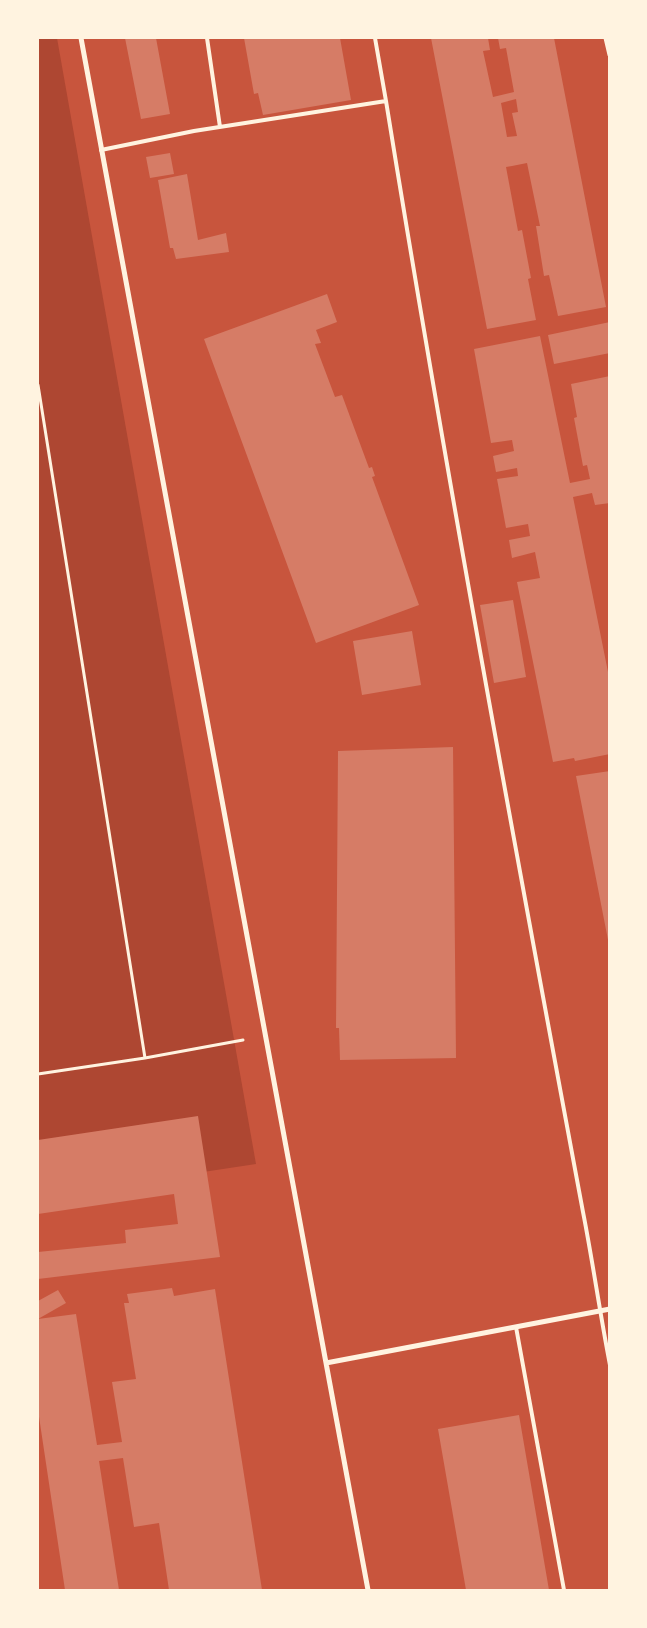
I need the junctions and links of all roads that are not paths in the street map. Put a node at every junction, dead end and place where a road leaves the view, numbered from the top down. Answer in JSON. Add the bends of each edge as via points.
{"nodes":[{"id":1,"x":80,"y":38,"type":"edge"},
{"id":2,"x":207,"y":38,"type":"edge"},
{"id":3,"x":375,"y":38,"type":"edge"},
{"id":4,"x":606,"y":38,"type":"edge"},
{"id":5,"x":610,"y":55,"type":"edge"},
{"id":6,"x":386,"y":101,"type":"junction"},
{"id":7,"x":220,"y":127,"type":"junction"},
{"id":8,"x":101,"y":150,"type":"junction"},
{"id":9,"x":610,"y":1309,"type":"edge"},
{"id":10,"x":599,"y":1311,"type":"junction"},
{"id":11,"x":516,"y":1327,"type":"junction"},
{"id":12,"x":326,"y":1363,"type":"junction"},
{"id":13,"x":610,"y":1365,"type":"edge"},
{"id":14,"x":368,"y":1590,"type":"edge"},
{"id":15,"x":564,"y":1590,"type":"edge"}],
"edges":[{"from":1,"to":8,"type":"street"},
{"from":2,"to":7,"type":"lane"},
{"from":3,"to":6,"type":"lane"},
{"from":4,"to":5,"type":"street"},
{"from":6,"to":7,"type":"lane"},
{"from":6,"to":10,"type":"lane","via":[[473,617],[592,1256]]},
{"from":7,"to":8,"type":"lane"},
{"from":8,"to":12,"type":"street"},
{"from":9,"to":10,"type":"street"},
{"from":10,"to":11,"type":"street"},
{"from":10,"to":13,"type":"lane"},
{"from":11,"to":12,"type":"street"},
{"from":11,"to":15,"type":"lane"},
{"from":12,"to":14,"type":"street"}]}
